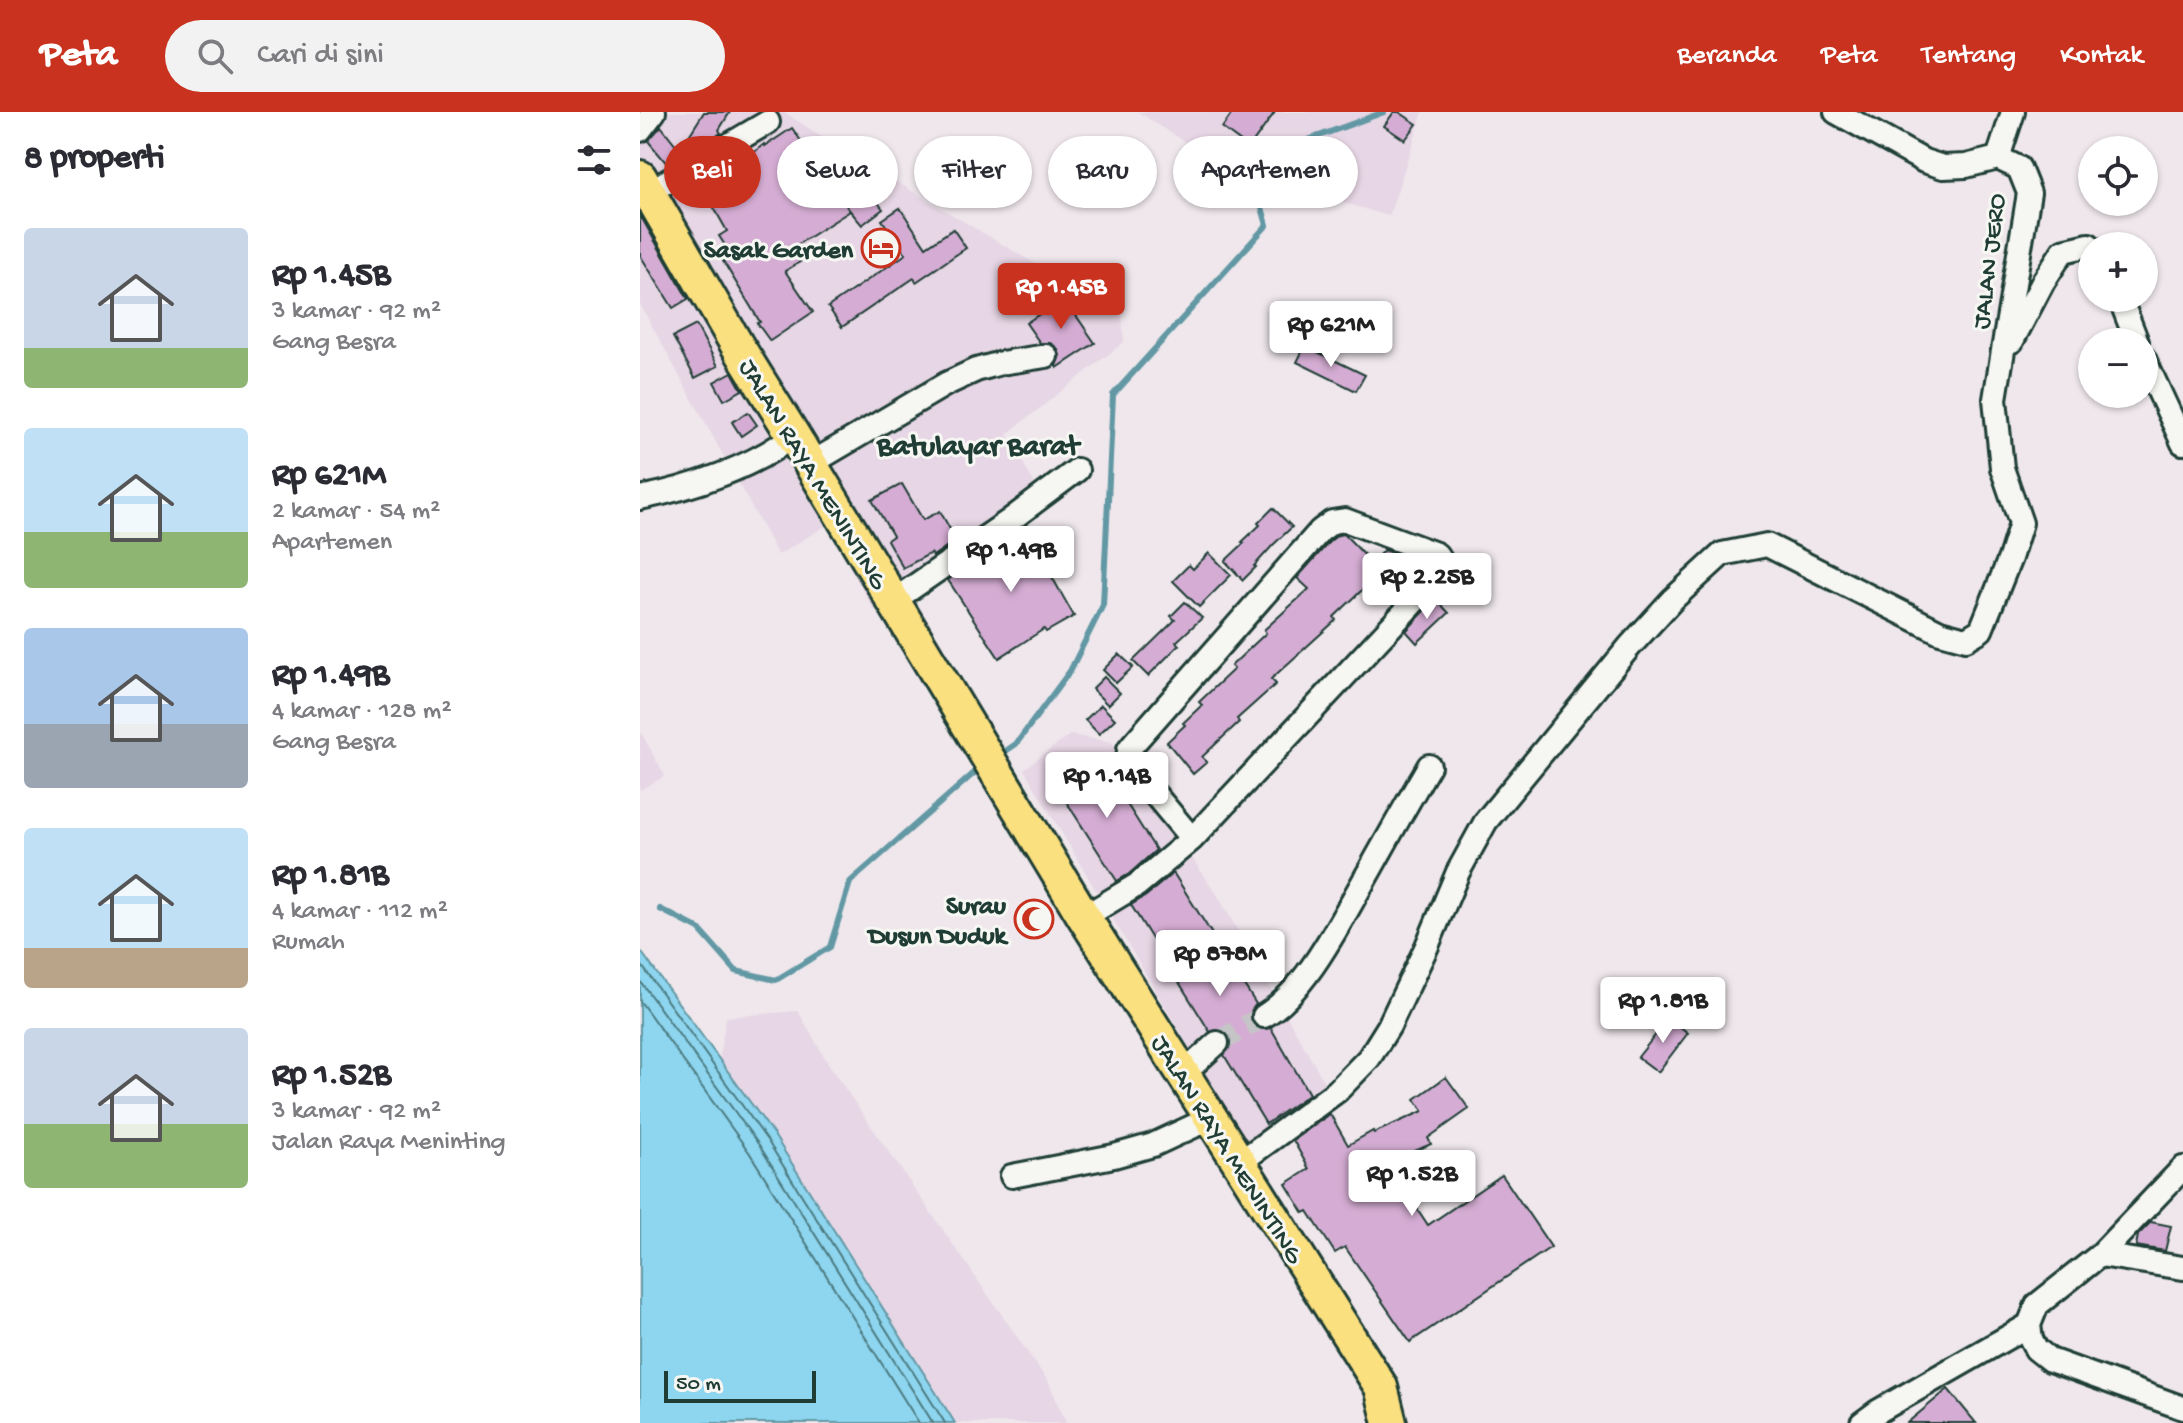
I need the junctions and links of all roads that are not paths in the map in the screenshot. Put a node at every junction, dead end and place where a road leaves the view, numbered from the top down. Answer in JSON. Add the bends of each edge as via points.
{"nodes":[{"id":1,"x":654,"y":112,"type":"edge"},
{"id":2,"x":1836,"y":112,"type":"edge"},
{"id":3,"x":2013,"y":112,"type":"edge"},
{"id":4,"x":768,"y":122,"type":"dead end"},
{"id":5,"x":640,"y":130,"type":"edge"},
{"id":6,"x":1998,"y":158,"type":"junction"},
{"id":7,"x":644,"y":185,"type":"edge"},
{"id":8,"x":2078,"y":248,"type":"edge"},
{"id":9,"x":1046,"y":356,"type":"dead end"},
{"id":10,"x":2002,"y":359,"type":"junction"},
{"id":11,"x":2158,"y":389,"type":"edge"},
{"id":12,"x":793,"y":435,"type":"junction"},
{"id":13,"x":2183,"y":443,"type":"edge"},
{"id":14,"x":810,"y":464,"type":"junction"},
{"id":15,"x":1077,"y":470,"type":"dead end"},
{"id":16,"x":640,"y":498,"type":"edge"},
{"id":17,"x":893,"y":601,"type":"junction"},
{"id":18,"x":1429,"y":766,"type":"dead end"},
{"id":19,"x":1192,"y":839,"type":"junction"},
{"id":20,"x":1084,"y":917,"type":"junction"},
{"id":21,"x":1264,"y":1016,"type":"tunnel mouth"},
{"id":22,"x":1217,"y":1043,"type":"tunnel mouth"},
{"id":23,"x":1183,"y":1074,"type":"junction"},
{"id":24,"x":1211,"y":1118,"type":"junction"},
{"id":25,"x":1239,"y":1163,"type":"junction"},
{"id":26,"x":2183,"y":1168,"type":"edge"},
{"id":27,"x":1012,"y":1176,"type":"dead end"},
{"id":28,"x":2100,"y":1255,"type":"junction"},
{"id":29,"x":2183,"y":1268,"type":"edge"},
{"id":30,"x":2029,"y":1325,"type":"junction"},
{"id":31,"x":2183,"y":1408,"type":"edge"},
{"id":32,"x":1390,"y":1423,"type":"edge"},
{"id":33,"x":1862,"y":1423,"type":"edge"}],
"edges":[{"from":1,"to":5,"type":"street"},
{"from":2,"to":6,"type":"street","name":"JALAN JERO","via":[[1943,167]]},
{"from":3,"to":6,"type":"street"},
{"from":4,"to":7,"type":"street"},
{"from":6,"to":10,"type":"street","name":"JALAN JERO","via":[[2019,168],[2029,193]]},
{"from":7,"to":12,"type":"highway","name":"JALAN RAYA MENINTING"},
{"from":8,"to":10,"type":"street","name":"JALAN JERO","via":[[2063,251]]},
{"from":9,"to":14,"type":"street","via":[[976,370]]},
{"from":10,"to":25,"type":"street","via":[[1995,399],[2002,468],[2021,523],[1981,630],[1966,639],[1940,632],[1767,545],[1722,554],[1630,646],[1486,821],[1369,1058],[1337,1091]]},
{"from":11,"to":13,"type":"street"},
{"from":12,"to":14,"type":"highway","name":"JALAN RAYA MENINTING"},
{"from":12,"to":16,"type":"street","via":[[781,446],[718,475]]},
{"from":14,"to":17,"type":"highway","name":"JALAN RAYA MENINTING"},
{"from":15,"to":17,"type":"street"},
{"from":17,"to":20,"type":"highway","name":"JALAN RAYA MENINTING"},
{"from":18,"to":21,"type":"street","via":[[1300,984]]},
{"from":19,"to":19,"type":"street","via":[[1441,573],[1442,561],[1436,554],[1345,520],[1332,522],[1133,744],[1128,762]]},
{"from":19,"to":20,"type":"street","via":[[1137,885]]},
{"from":20,"to":23,"type":"highway","name":"JALAN RAYA MENINTING"},
{"from":22,"to":23,"type":"street"},
{"from":23,"to":24,"type":"highway","name":"JALAN RAYA MENINTING"},
{"from":24,"to":25,"type":"highway","name":"JALAN RAYA MENINTING"},
{"from":24,"to":27,"type":"street","via":[[1153,1145]]},
{"from":25,"to":32,"type":"highway","name":"JALAN RAYA MENINTING","via":[[1381,1387]]},
{"from":26,"to":28,"type":"street"},
{"from":28,"to":29,"type":"street"},
{"from":28,"to":30,"type":"street","via":[[2037,1305]]},
{"from":30,"to":31,"type":"street","via":[[2036,1349],[2050,1360]]},
{"from":30,"to":33,"type":"street"}]}
